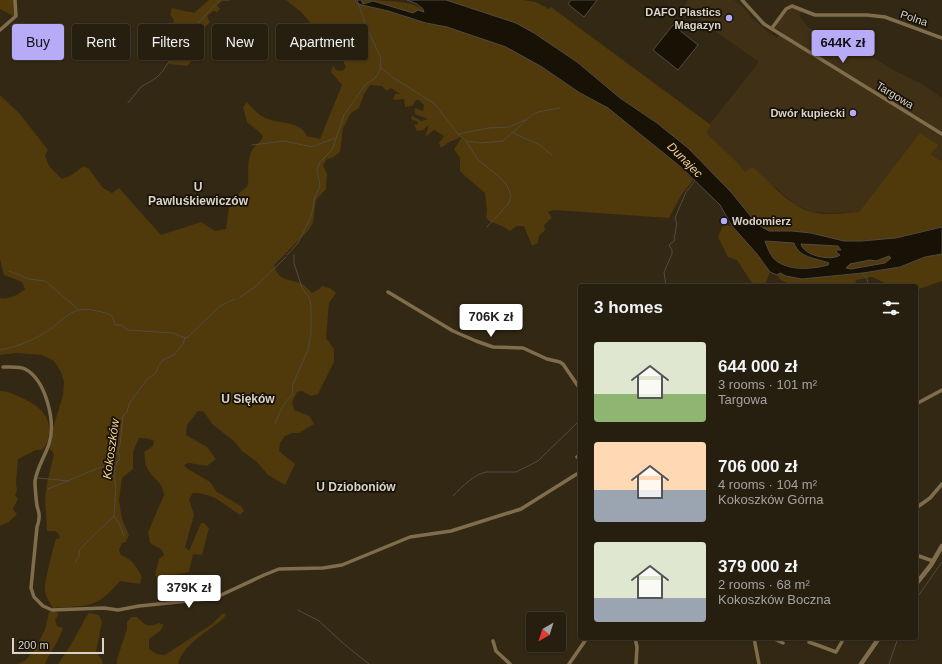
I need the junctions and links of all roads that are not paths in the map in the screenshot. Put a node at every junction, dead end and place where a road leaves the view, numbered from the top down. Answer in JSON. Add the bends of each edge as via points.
{"nodes":[{"id":1,"x":15,"y":0,"type":"edge"},
{"id":2,"x":742,"y":0,"type":"edge"},
{"id":3,"x":772,"y":28,"type":"junction"},
{"id":4,"x":0,"y":30,"type":"edge"},
{"id":5,"x":942,"y":38,"type":"edge"},
{"id":6,"x":942,"y":134,"type":"edge"},
{"id":7,"x":388,"y":292,"type":"dead end"},
{"id":8,"x":3,"y":367,"type":"dead end"},
{"id":9,"x":578,"y":386,"type":"edge"},
{"id":10,"x":942,"y":390,"type":"edge"},
{"id":11,"x":918,"y":403,"type":"edge"},
{"id":12,"x":578,"y":473,"type":"edge"},
{"id":13,"x":942,"y":484,"type":"edge"},
{"id":14,"x":918,"y":507,"type":"edge"},
{"id":15,"x":942,"y":546,"type":"edge"},
{"id":16,"x":918,"y":556,"type":"edge"},
{"id":17,"x":934,"y":561,"type":"junction"},
{"id":18,"x":918,"y":581,"type":"edge"},
{"id":19,"x":586,"y":640,"type":"edge"},
{"id":20,"x":635,"y":640,"type":"edge"},
{"id":21,"x":754,"y":640,"type":"edge"},
{"id":22,"x":776,"y":640,"type":"edge"},
{"id":23,"x":843,"y":640,"type":"edge"},
{"id":24,"x":878,"y":640,"type":"edge"},
{"id":25,"x":493,"y":641,"type":"dead end"},
{"id":26,"x":809,"y":642,"type":"dead end"},
{"id":27,"x":783,"y":643,"type":"dead end"},
{"id":28,"x":510,"y":664,"type":"edge"},
{"id":29,"x":569,"y":664,"type":"edge"},
{"id":30,"x":636,"y":664,"type":"edge"},
{"id":31,"x":759,"y":664,"type":"edge"},
{"id":32,"x":861,"y":664,"type":"edge"}],
"edges":[{"from":1,"to":4,"type":"street","via":[[16,16]]},
{"from":2,"to":3,"type":"street","name":"Targowa","via":[[764,24]]},
{"from":3,"to":5,"type":"street","name":"Polna","via":[[786,9],[792,6],[815,15],[885,17]]},
{"from":3,"to":6,"type":"street","name":"Targowa"},
{"from":7,"to":9,"type":"street","via":[[434,321],[470,338],[493,347],[523,348],[560,362]]},
{"from":8,"to":12,"type":"street","via":[[22,368],[28,372],[39,383],[48,404],[51,435],[35,482],[40,517],[31,588],[34,597],[43,606],[52,610],[118,610],[208,599],[279,569],[342,565],[410,536],[451,531],[521,509]]},
{"from":10,"to":11,"type":"street"},
{"from":13,"to":14,"type":"street"},
{"from":15,"to":17,"type":"street"},
{"from":16,"to":17,"type":"street"},
{"from":17,"to":18,"type":"street"},
{"from":19,"to":29,"type":"street"},
{"from":20,"to":30,"type":"street"},
{"from":21,"to":31,"type":"street"},
{"from":22,"to":27,"type":"street"},
{"from":23,"to":26,"type":"street","via":[[836,652]]},
{"from":24,"to":32,"type":"street"},
{"from":25,"to":28,"type":"street","via":[[496,651]]}]}
